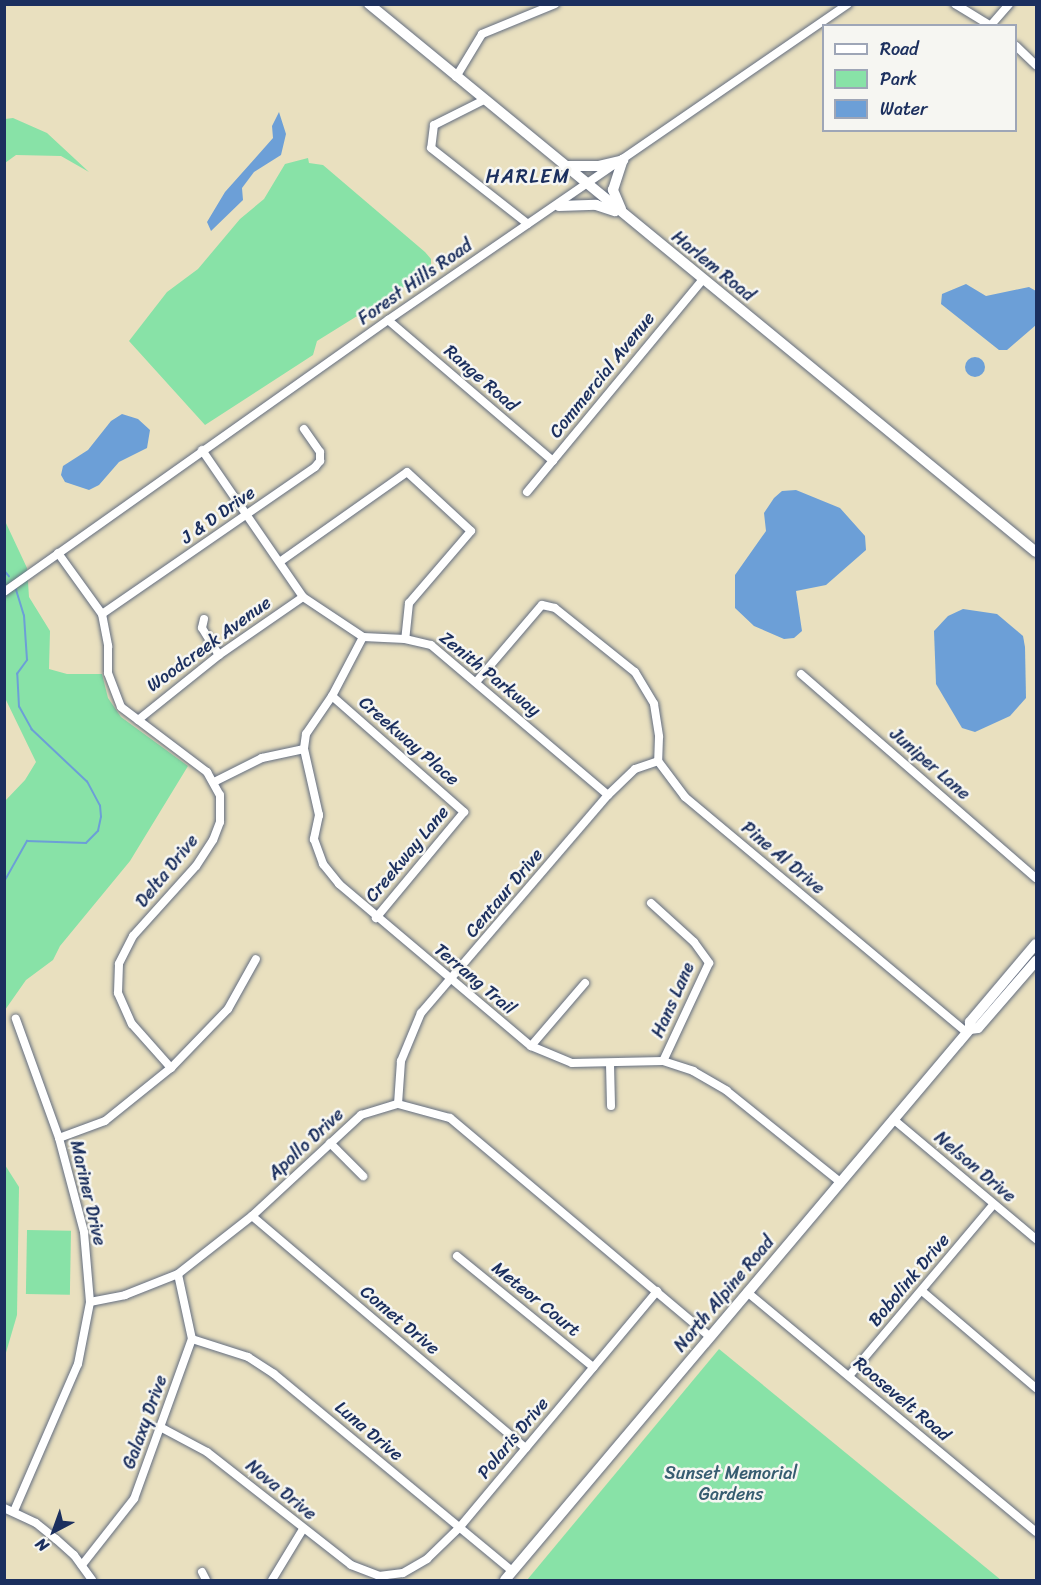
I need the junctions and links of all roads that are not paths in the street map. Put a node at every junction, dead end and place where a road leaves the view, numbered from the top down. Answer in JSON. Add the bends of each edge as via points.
{"nodes":[{"id":1,"x":369,"y":4,"type":"edge"},
{"id":2,"x":555,"y":4,"type":"edge"},
{"id":3,"x":955,"y":4,"type":"edge"},
{"id":4,"x":1009,"y":4,"type":"edge"},
{"id":5,"x":847,"y":5,"type":"edge"},
{"id":6,"x":989,"y":24,"type":"edge"},
{"id":7,"x":992,"y":24,"type":"edge"},
{"id":8,"x":1017,"y":47,"type":"edge"},
{"id":9,"x":1036,"y":64,"type":"edge"},
{"id":10,"x":456,"y":77,"type":"junction"},
{"id":11,"x":484,"y":100,"type":"junction"},
{"id":12,"x":623,"y":160,"type":"junction"},
{"id":13,"x":564,"y":166,"type":"junction"},
{"id":14,"x":588,"y":185,"type":"junction"},
{"id":15,"x":559,"y":206,"type":"junction"},
{"id":16,"x":624,"y":214,"type":"junction"},
{"id":17,"x":528,"y":224,"type":"junction"},
{"id":18,"x":703,"y":279,"type":"junction"},
{"id":19,"x":388,"y":320,"type":"junction"},
{"id":20,"x":304,"y":429,"type":"dead end"},
{"id":21,"x":202,"y":450,"type":"junction"},
{"id":22,"x":553,"y":461,"type":"junction"},
{"id":23,"x":527,"y":492,"type":"dead end"},
{"id":24,"x":248,"y":514,"type":"junction"},
{"id":25,"x":1036,"y":552,"type":"edge"},
{"id":26,"x":58,"y":553,"type":"junction"},
{"id":27,"x":281,"y":561,"type":"junction"},
{"id":28,"x":4,"y":592,"type":"edge"},
{"id":29,"x":303,"y":597,"type":"junction"},
{"id":30,"x":102,"y":614,"type":"junction"},
{"id":31,"x":204,"y":619,"type":"dead end"},
{"id":32,"x":363,"y":638,"type":"junction"},
{"id":33,"x":405,"y":639,"type":"junction"},
{"id":34,"x":219,"y":655,"type":"junction"},
{"id":35,"x":801,"y":674,"type":"dead end"},
{"id":36,"x":477,"y":681,"type":"junction"},
{"id":37,"x":332,"y":696,"type":"junction"},
{"id":38,"x":138,"y":720,"type":"junction"},
{"id":39,"x":304,"y":749,"type":"junction"},
{"id":40,"x":658,"y":761,"type":"junction"},
{"id":41,"x":214,"y":782,"type":"junction"},
{"id":42,"x":608,"y":795,"type":"junction"},
{"id":43,"x":464,"y":812,"type":"joint"},
{"id":44,"x":1036,"y":878,"type":"edge"},
{"id":45,"x":651,"y":903,"type":"dead end"},
{"id":46,"x":376,"y":918,"type":"junction"},
{"id":47,"x":1036,"y":944,"type":"edge"},
{"id":48,"x":256,"y":959,"type":"dead end"},
{"id":49,"x":1036,"y":961,"type":"edge"},
{"id":50,"x":451,"y":981,"type":"junction"},
{"id":51,"x":585,"y":983,"type":"dead end"},
{"id":52,"x":16,"y":1019,"type":"dead end"},
{"id":53,"x":968,"y":1031,"type":"junction"},
{"id":54,"x":531,"y":1047,"type":"junction"},
{"id":55,"x":663,"y":1061,"type":"junction"},
{"id":56,"x":610,"y":1064,"type":"junction"},
{"id":57,"x":171,"y":1068,"type":"junction"},
{"id":58,"x":398,"y":1104,"type":"junction"},
{"id":59,"x":611,"y":1106,"type":"dead end"},
{"id":60,"x":893,"y":1119,"type":"junction"},
{"id":61,"x":59,"y":1138,"type":"junction"},
{"id":62,"x":330,"y":1143,"type":"junction"},
{"id":63,"x":363,"y":1176,"type":"dead end"},
{"id":64,"x":840,"y":1182,"type":"junction"},
{"id":65,"x":993,"y":1204,"type":"junction"},
{"id":66,"x":252,"y":1216,"type":"junction"},
{"id":67,"x":1036,"y":1239,"type":"edge"},
{"id":68,"x":457,"y":1256,"type":"dead end"},
{"id":69,"x":178,"y":1274,"type":"junction"},
{"id":70,"x":657,"y":1291,"type":"junction"},
{"id":71,"x":922,"y":1291,"type":"junction"},
{"id":72,"x":747,"y":1292,"type":"junction"},
{"id":73,"x":90,"y":1302,"type":"junction"},
{"id":74,"x":709,"y":1336,"type":"junction"},
{"id":75,"x":192,"y":1339,"type":"junction"},
{"id":76,"x":593,"y":1368,"type":"junction"},
{"id":77,"x":849,"y":1376,"type":"junction"},
{"id":78,"x":1036,"y":1388,"type":"edge"},
{"id":79,"x":162,"y":1428,"type":"junction"},
{"id":80,"x":526,"y":1448,"type":"junction"},
{"id":81,"x":4,"y":1508,"type":"edge"},
{"id":82,"x":14,"y":1511,"type":"junction"},
{"id":83,"x":459,"y":1528,"type":"junction"},
{"id":84,"x":303,"y":1529,"type":"junction"},
{"id":85,"x":1036,"y":1532,"type":"edge"},
{"id":86,"x":82,"y":1565,"type":"junction"},
{"id":87,"x":512,"y":1572,"type":"junction"},
{"id":88,"x":379,"y":1578,"type":"edge"},
{"id":89,"x":92,"y":1581,"type":"edge"},
{"id":90,"x":272,"y":1581,"type":"edge"},
{"id":91,"x":504,"y":1581,"type":"edge"}],
"edges":[{"from":1,"to":10,"type":"main road","name":"Harlem Road"},
{"from":2,"to":10,"type":"street","via":[[482,34]]},
{"from":3,"to":6,"type":"street"},
{"from":4,"to":7,"type":"street"},
{"from":5,"to":12,"type":"street","name":"Forest Hills Road"},
{"from":8,"to":9,"type":"street"},
{"from":10,"to":11,"type":"main road","name":"Harlem Road"},
{"from":11,"to":13,"type":"main road","name":"Harlem Road"},
{"from":11,"to":17,"type":"street","via":[[434,125],[431,148]]},
{"from":12,"to":13,"type":"main road","via":[[598,166]]},
{"from":12,"to":14,"type":"street","name":"Forest Hills Road"},
{"from":12,"to":16,"type":"main road","via":[[613,190]]},
{"from":13,"to":14,"type":"main road","name":"Harlem Road"},
{"from":14,"to":15,"type":"street","name":"Forest Hills Road"},
{"from":14,"to":16,"type":"main road","name":"Harlem Road"},
{"from":15,"to":16,"type":"main road","via":[[596,204]]},
{"from":15,"to":17,"type":"street","name":"Forest Hills Road"},
{"from":16,"to":18,"type":"main road","name":"Harlem Road"},
{"from":17,"to":19,"type":"street","name":"Forest Hills Road"},
{"from":18,"to":22,"type":"street","name":"Commercial Avenue"},
{"from":18,"to":25,"type":"main road","name":"Harlem Road"},
{"from":19,"to":21,"type":"street","name":"Forest Hills Road"},
{"from":19,"to":22,"type":"street","name":"Range Road"},
{"from":20,"to":24,"type":"street","name":"J & D Drive","via":[[320,452],[320,461]]},
{"from":21,"to":24,"type":"street"},
{"from":21,"to":26,"type":"street","name":"Forest Hills Road"},
{"from":22,"to":23,"type":"street","name":"Commercial Avenue"},
{"from":24,"to":27,"type":"street"},
{"from":24,"to":30,"type":"street","name":"J & D Drive"},
{"from":26,"to":28,"type":"street","name":"Forest Hills Road"},
{"from":26,"to":30,"type":"street"},
{"from":27,"to":29,"type":"street"},
{"from":27,"to":33,"type":"street","via":[[407,472],[471,531],[409,603]]},
{"from":29,"to":32,"type":"street"},
{"from":29,"to":34,"type":"street","name":"Woodcreek Avenue"},
{"from":30,"to":38,"type":"street","via":[[114,694],[121,707]]},
{"from":31,"to":34,"type":"street","via":[[202,628]]},
{"from":32,"to":33,"type":"street","name":"Zenith Parkway"},
{"from":32,"to":37,"type":"street"},
{"from":33,"to":36,"type":"street","name":"Zenith Parkway","via":[[431,645]]},
{"from":34,"to":38,"type":"street","name":"Woodcreek Avenue"},
{"from":35,"to":44,"type":"street","name":"Juniper Lane"},
{"from":36,"to":40,"type":"street","via":[[542,605],[555,608],[635,672],[654,704]]},
{"from":36,"to":42,"type":"street","name":"Zenith Parkway"},
{"from":37,"to":39,"type":"street","via":[[306,734]]},
{"from":37,"to":43,"type":"street","name":"Creekway Place"},
{"from":38,"to":41,"type":"street"},
{"from":39,"to":41,"type":"street","via":[[262,758]]},
{"from":39,"to":46,"type":"street","name":"Terrang Trail","via":[[319,815],[314,839],[322,864]]},
{"from":40,"to":42,"type":"street","name":"Centaur Drive","via":[[635,769]]},
{"from":40,"to":53,"type":"street","name":"Pine Al Drive","via":[[685,797]]},
{"from":41,"to":57,"type":"street","name":"Delta Drive","via":[[221,813],[213,840],[196,866],[133,936],[119,964],[118,993],[132,1024]]},
{"from":42,"to":50,"type":"street","name":"Centaur Drive"},
{"from":43,"to":46,"type":"street","name":"Creekway Lane"},
{"from":45,"to":55,"type":"street","name":"Hans Lane","via":[[694,942],[709,963]]},
{"from":46,"to":50,"type":"street","name":"Terrang Trail"},
{"from":47,"to":53,"type":"main road","name":"North Alpine Road","via":[[970,1022]]},
{"from":48,"to":57,"type":"street","via":[[228,1010]]},
{"from":49,"to":53,"type":"main road","name":"North Alpine Road","via":[[978,1028]]},
{"from":50,"to":54,"type":"street","name":"Terrang Trail"},
{"from":50,"to":58,"type":"street","name":"Centaur Drive","via":[[421,1013],[401,1061]]},
{"from":51,"to":54,"type":"street"},
{"from":52,"to":61,"type":"street","name":"Mariner Drive"},
{"from":53,"to":60,"type":"main road","name":"North Alpine Road"},
{"from":54,"to":56,"type":"street","name":"Terrang Trail","via":[[572,1064]]},
{"from":55,"to":56,"type":"street","name":"Terrang Trail"},
{"from":55,"to":64,"type":"street","name":"Terrang Trail","via":[[693,1071],[727,1091]]},
{"from":56,"to":59,"type":"street"},
{"from":57,"to":61,"type":"street","via":[[105,1121]]},
{"from":58,"to":62,"type":"street","name":"Apollo Drive","via":[[361,1115]]},
{"from":58,"to":70,"type":"street","via":[[450,1118]]},
{"from":60,"to":64,"type":"main road","name":"North Alpine Road"},
{"from":60,"to":65,"type":"street","name":"Nelson Drive"},
{"from":61,"to":73,"type":"street","name":"Mariner Drive","via":[[84,1232]]},
{"from":62,"to":63,"type":"street"},
{"from":62,"to":66,"type":"street","name":"Apollo Drive"},
{"from":64,"to":72,"type":"main road","name":"North Alpine Road"},
{"from":65,"to":67,"type":"street","name":"Nelson Drive"},
{"from":65,"to":71,"type":"street","name":"Bobolink Drive"},
{"from":66,"to":69,"type":"street","name":"Apollo Drive"},
{"from":66,"to":80,"type":"street","name":"Comet Drive"},
{"from":68,"to":76,"type":"street","name":"Meteor Court"},
{"from":69,"to":73,"type":"street","name":"Apollo Drive","via":[[125,1295]]},
{"from":69,"to":75,"type":"street"},
{"from":70,"to":74,"type":"street"},
{"from":70,"to":76,"type":"street","name":"Polaris Drive"},
{"from":71,"to":77,"type":"street","name":"Bobolink Drive"},
{"from":71,"to":78,"type":"street"},
{"from":72,"to":74,"type":"main road","name":"North Alpine Road"},
{"from":72,"to":77,"type":"street","name":"Roosevelt Road"},
{"from":73,"to":82,"type":"street","name":"Mariner Drive","via":[[78,1364]]},
{"from":74,"to":87,"type":"main road","name":"North Alpine Road"},
{"from":75,"to":79,"type":"street","name":"Galaxy Drive"},
{"from":75,"to":83,"type":"street","name":"Luna Drive","via":[[248,1357],[274,1374]]},
{"from":76,"to":80,"type":"street","name":"Polaris Drive"},
{"from":77,"to":85,"type":"street","name":"Roosevelt Road"},
{"from":79,"to":84,"type":"street","name":"Nova Drive","via":[[207,1452]]},
{"from":79,"to":86,"type":"street","name":"Galaxy Drive","via":[[134,1499]]},
{"from":80,"to":83,"type":"street","name":"Polaris Drive"},
{"from":81,"to":82,"type":"street"},
{"from":82,"to":86,"type":"street","via":[[36,1523]]},
{"from":83,"to":87,"type":"street","name":"Luna Drive"},
{"from":83,"to":88,"type":"street","name":"Polaris Drive","via":[[427,1559],[403,1573]]},
{"from":84,"to":88,"type":"street","name":"Nova Drive","via":[[351,1565]]},
{"from":84,"to":90,"type":"street"},
{"from":86,"to":89,"type":"street"},
{"from":87,"to":91,"type":"main road","name":"North Alpine Road"}]}
